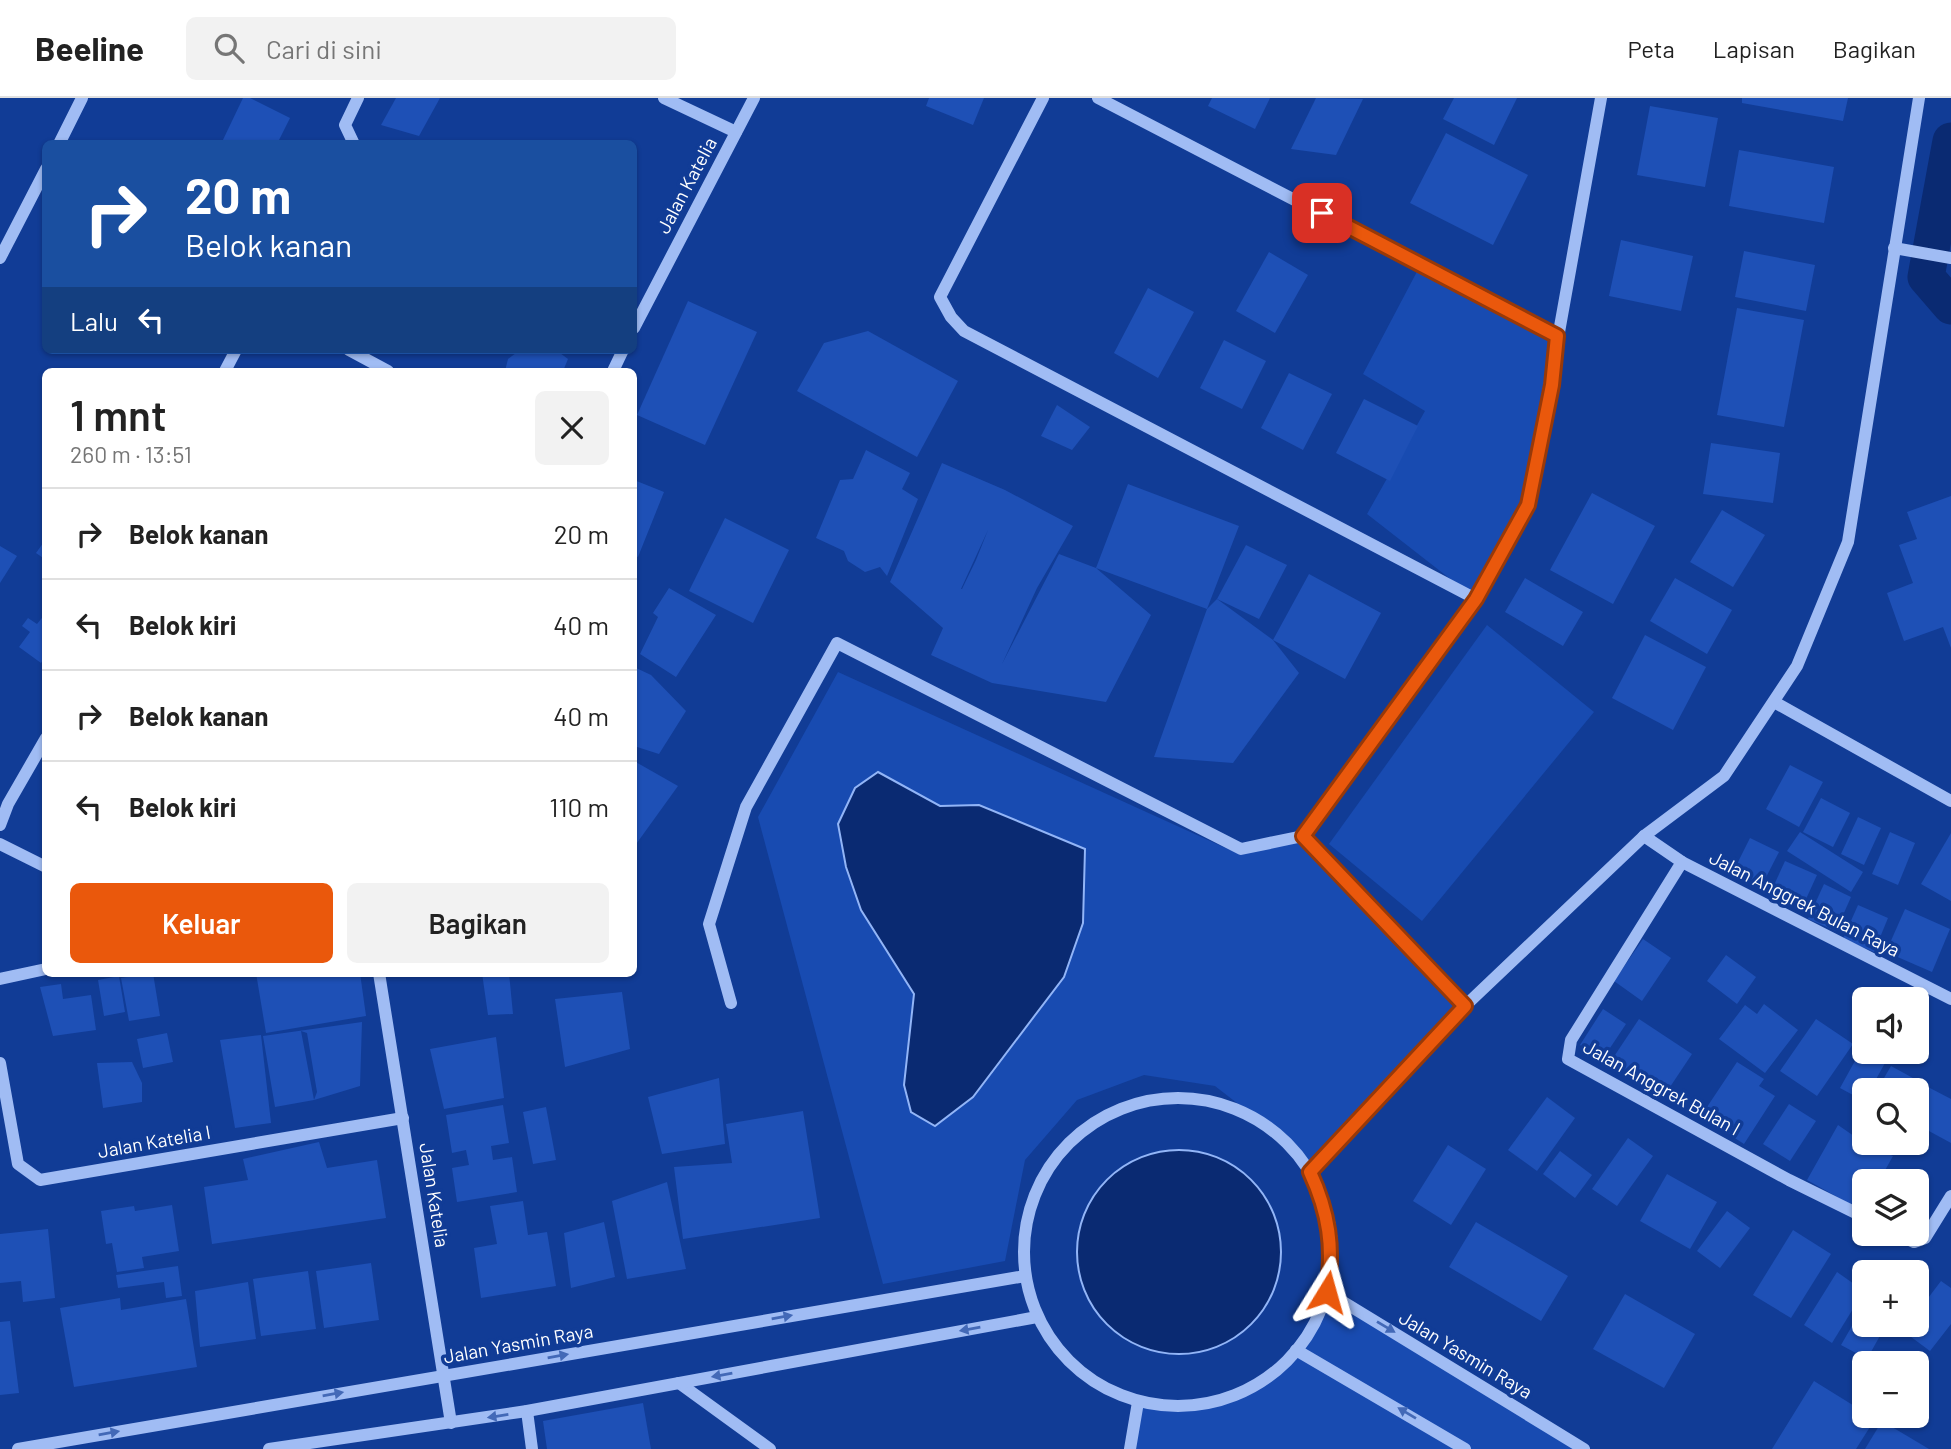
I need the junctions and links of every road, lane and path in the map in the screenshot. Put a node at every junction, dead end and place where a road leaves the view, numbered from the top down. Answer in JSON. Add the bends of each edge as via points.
{"nodes":[{"id":1,"x":82,"y":98,"type":"edge"},
{"id":2,"x":358,"y":98,"type":"edge"},
{"id":3,"x":664,"y":98,"type":"edge"},
{"id":4,"x":754,"y":98,"type":"edge"},
{"id":5,"x":1043,"y":98,"type":"edge"},
{"id":6,"x":1098,"y":98,"type":"edge"},
{"id":7,"x":1601,"y":98,"type":"edge"},
{"id":8,"x":1919,"y":98,"type":"edge"},
{"id":9,"x":736,"y":132,"type":"junction"},
{"id":10,"x":61,"y":140,"type":"edge"},
{"id":11,"x":352,"y":140,"type":"edge"},
{"id":12,"x":42,"y":177,"type":"edge"},
{"id":13,"x":1894,"y":248,"type":"junction"},
{"id":14,"x":0,"y":258,"type":"edge"},
{"id":15,"x":1951,"y":258,"type":"edge"},
{"id":16,"x":637,"y":295,"type":"edge"},
{"id":17,"x":647,"y":300,"type":"junction"},
{"id":18,"x":637,"y":322,"type":"edge"},
{"id":19,"x":1557,"y":336,"type":"junction"},
{"id":20,"x":356,"y":354,"type":"edge"},
{"id":21,"x":382,"y":368,"type":"edge"},
{"id":22,"x":1476,"y":599,"type":"junction"},
{"id":23,"x":1774,"y":702,"type":"junction"},
{"id":24,"x":42,"y":745,"type":"edge"},
{"id":25,"x":1951,"y":801,"type":"edge"},
{"id":26,"x":0,"y":825,"type":"edge"},
{"id":27,"x":1303,"y":836,"type":"junction"},
{"id":28,"x":1644,"y":836,"type":"junction"},
{"id":29,"x":0,"y":844,"type":"edge"},
{"id":30,"x":1682,"y":862,"type":"junction"},
{"id":31,"x":42,"y":865,"type":"edge"},
{"id":32,"x":42,"y":971,"type":"edge"},
{"id":33,"x":380,"y":977,"type":"edge"},
{"id":34,"x":0,"y":979,"type":"edge"},
{"id":35,"x":1951,"y":999,"type":"edge"},
{"id":36,"x":731,"y":1003,"type":"dead end"},
{"id":37,"x":1465,"y":1006,"type":"junction"},
{"id":38,"x":0,"y":1063,"type":"edge"},
{"id":39,"x":403,"y":1118,"type":"junction"},
{"id":40,"x":1310,"y":1172,"type":"junction"},
{"id":41,"x":1951,"y":1196,"type":"edge"},
{"id":42,"x":1852,"y":1211,"type":"edge"},
{"id":43,"x":1929,"y":1232,"type":"edge"},
{"id":44,"x":1025,"y":1276,"type":"junction"},
{"id":45,"x":1327,"y":1292,"type":"junction"},
{"id":46,"x":1037,"y":1317,"type":"junction"},
{"id":47,"x":1296,"y":1350,"type":"junction"},
{"id":48,"x":444,"y":1375,"type":"junction"},
{"id":49,"x":679,"y":1383,"type":"junction"},
{"id":50,"x":1138,"y":1402,"type":"junction"},
{"id":51,"x":527,"y":1411,"type":"junction"},
{"id":52,"x":452,"y":1423,"type":"junction"},
{"id":53,"x":18,"y":1449,"type":"edge"},
{"id":54,"x":269,"y":1449,"type":"edge"},
{"id":55,"x":532,"y":1449,"type":"edge"},
{"id":56,"x":770,"y":1449,"type":"edge"},
{"id":57,"x":1130,"y":1449,"type":"edge"},
{"id":58,"x":1465,"y":1449,"type":"edge"},
{"id":59,"x":1584,"y":1449,"type":"edge"}],
"edges":[{"from":1,"to":10,"type":"street"},
{"from":2,"to":11,"type":"street","via":[[345,125]]},
{"from":3,"to":9,"type":"street"},
{"from":4,"to":9,"type":"street","name":"Jalan Katelia"},
{"from":5,"to":22,"type":"street","via":[[940,297],[951,317],[964,331]]},
{"from":6,"to":19,"type":"street"},
{"from":7,"to":19,"type":"street"},
{"from":8,"to":13,"type":"street"},
{"from":9,"to":17,"type":"street","name":"Jalan Katelia"},
{"from":12,"to":14,"type":"street"},
{"from":13,"to":15,"type":"street"},
{"from":13,"to":23,"type":"street","via":[[1848,542],[1797,666]]},
{"from":16,"to":17,"type":"street"},
{"from":17,"to":18,"type":"street","name":"Jalan Katelia"},
{"from":19,"to":22,"type":"street","via":[[1528,505]]},
{"from":20,"to":21,"type":"street"},
{"from":22,"to":27,"type":"street"},
{"from":23,"to":25,"type":"street"},
{"from":23,"to":28,"type":"street","via":[[1724,776]]},
{"from":24,"to":26,"type":"street"},
{"from":27,"to":36,"type":"street","via":[[1241,849],[837,643],[746,807],[709,924]]},
{"from":27,"to":37,"type":"street"},
{"from":28,"to":30,"type":"street","name":"Jalan Anggrek Bulan Raya"},
{"from":28,"to":37,"type":"street"},
{"from":29,"to":31,"type":"street"},
{"from":30,"to":35,"type":"street","name":"Jalan Anggrek Bulan Raya"},
{"from":30,"to":42,"type":"street","name":"Jalan Anggrek Bulan I","via":[[1571,1041],[1568,1059]]},
{"from":32,"to":34,"type":"street"},
{"from":33,"to":39,"type":"street","name":"Jalan Katelia"},
{"from":37,"to":40,"type":"street"},
{"from":38,"to":39,"type":"street","name":"Jalan Katelia I","via":[[18,1164],[40,1180]]},
{"from":39,"to":48,"type":"street","name":"Jalan Katelia"},
{"from":40,"to":44,"type":"street","via":[[1287,1142],[1257,1120],[1222,1104],[1184,1098],[1145,1102],[1109,1114],[1077,1136],[1039,1188],[1024,1237]]},
{"from":40,"to":45,"type":"street","via":[[1331,1231]]},
{"from":41,"to":43,"type":"street"},
{"from":44,"to":46,"type":"street"},
{"from":48,"to":44,"type":"street","name":"Jalan Yasmin Raya","one_way":true},
{"from":45,"to":47,"type":"street"},
{"from":45,"to":59,"type":"street","name":"Jalan Yasmin Raya","one_way":true},
{"from":46,"to":49,"type":"street","one_way":true},
{"from":46,"to":50,"type":"street","via":[[1076,1369],[1106,1390]]},
{"from":47,"to":50,"type":"street","via":[[1270,1376],[1242,1393],[1210,1403]]},
{"from":58,"to":47,"type":"street","one_way":true},
{"from":48,"to":52,"type":"street","name":"Jalan Katelia"},
{"from":53,"to":48,"type":"street","name":"Jalan Yasmin Raya","one_way":true},
{"from":49,"to":51,"type":"street"},
{"from":49,"to":56,"type":"street"},
{"from":50,"to":57,"type":"street"},
{"from":51,"to":52,"type":"street","one_way":true},
{"from":51,"to":55,"type":"street"},
{"from":52,"to":54,"type":"street"}]}
